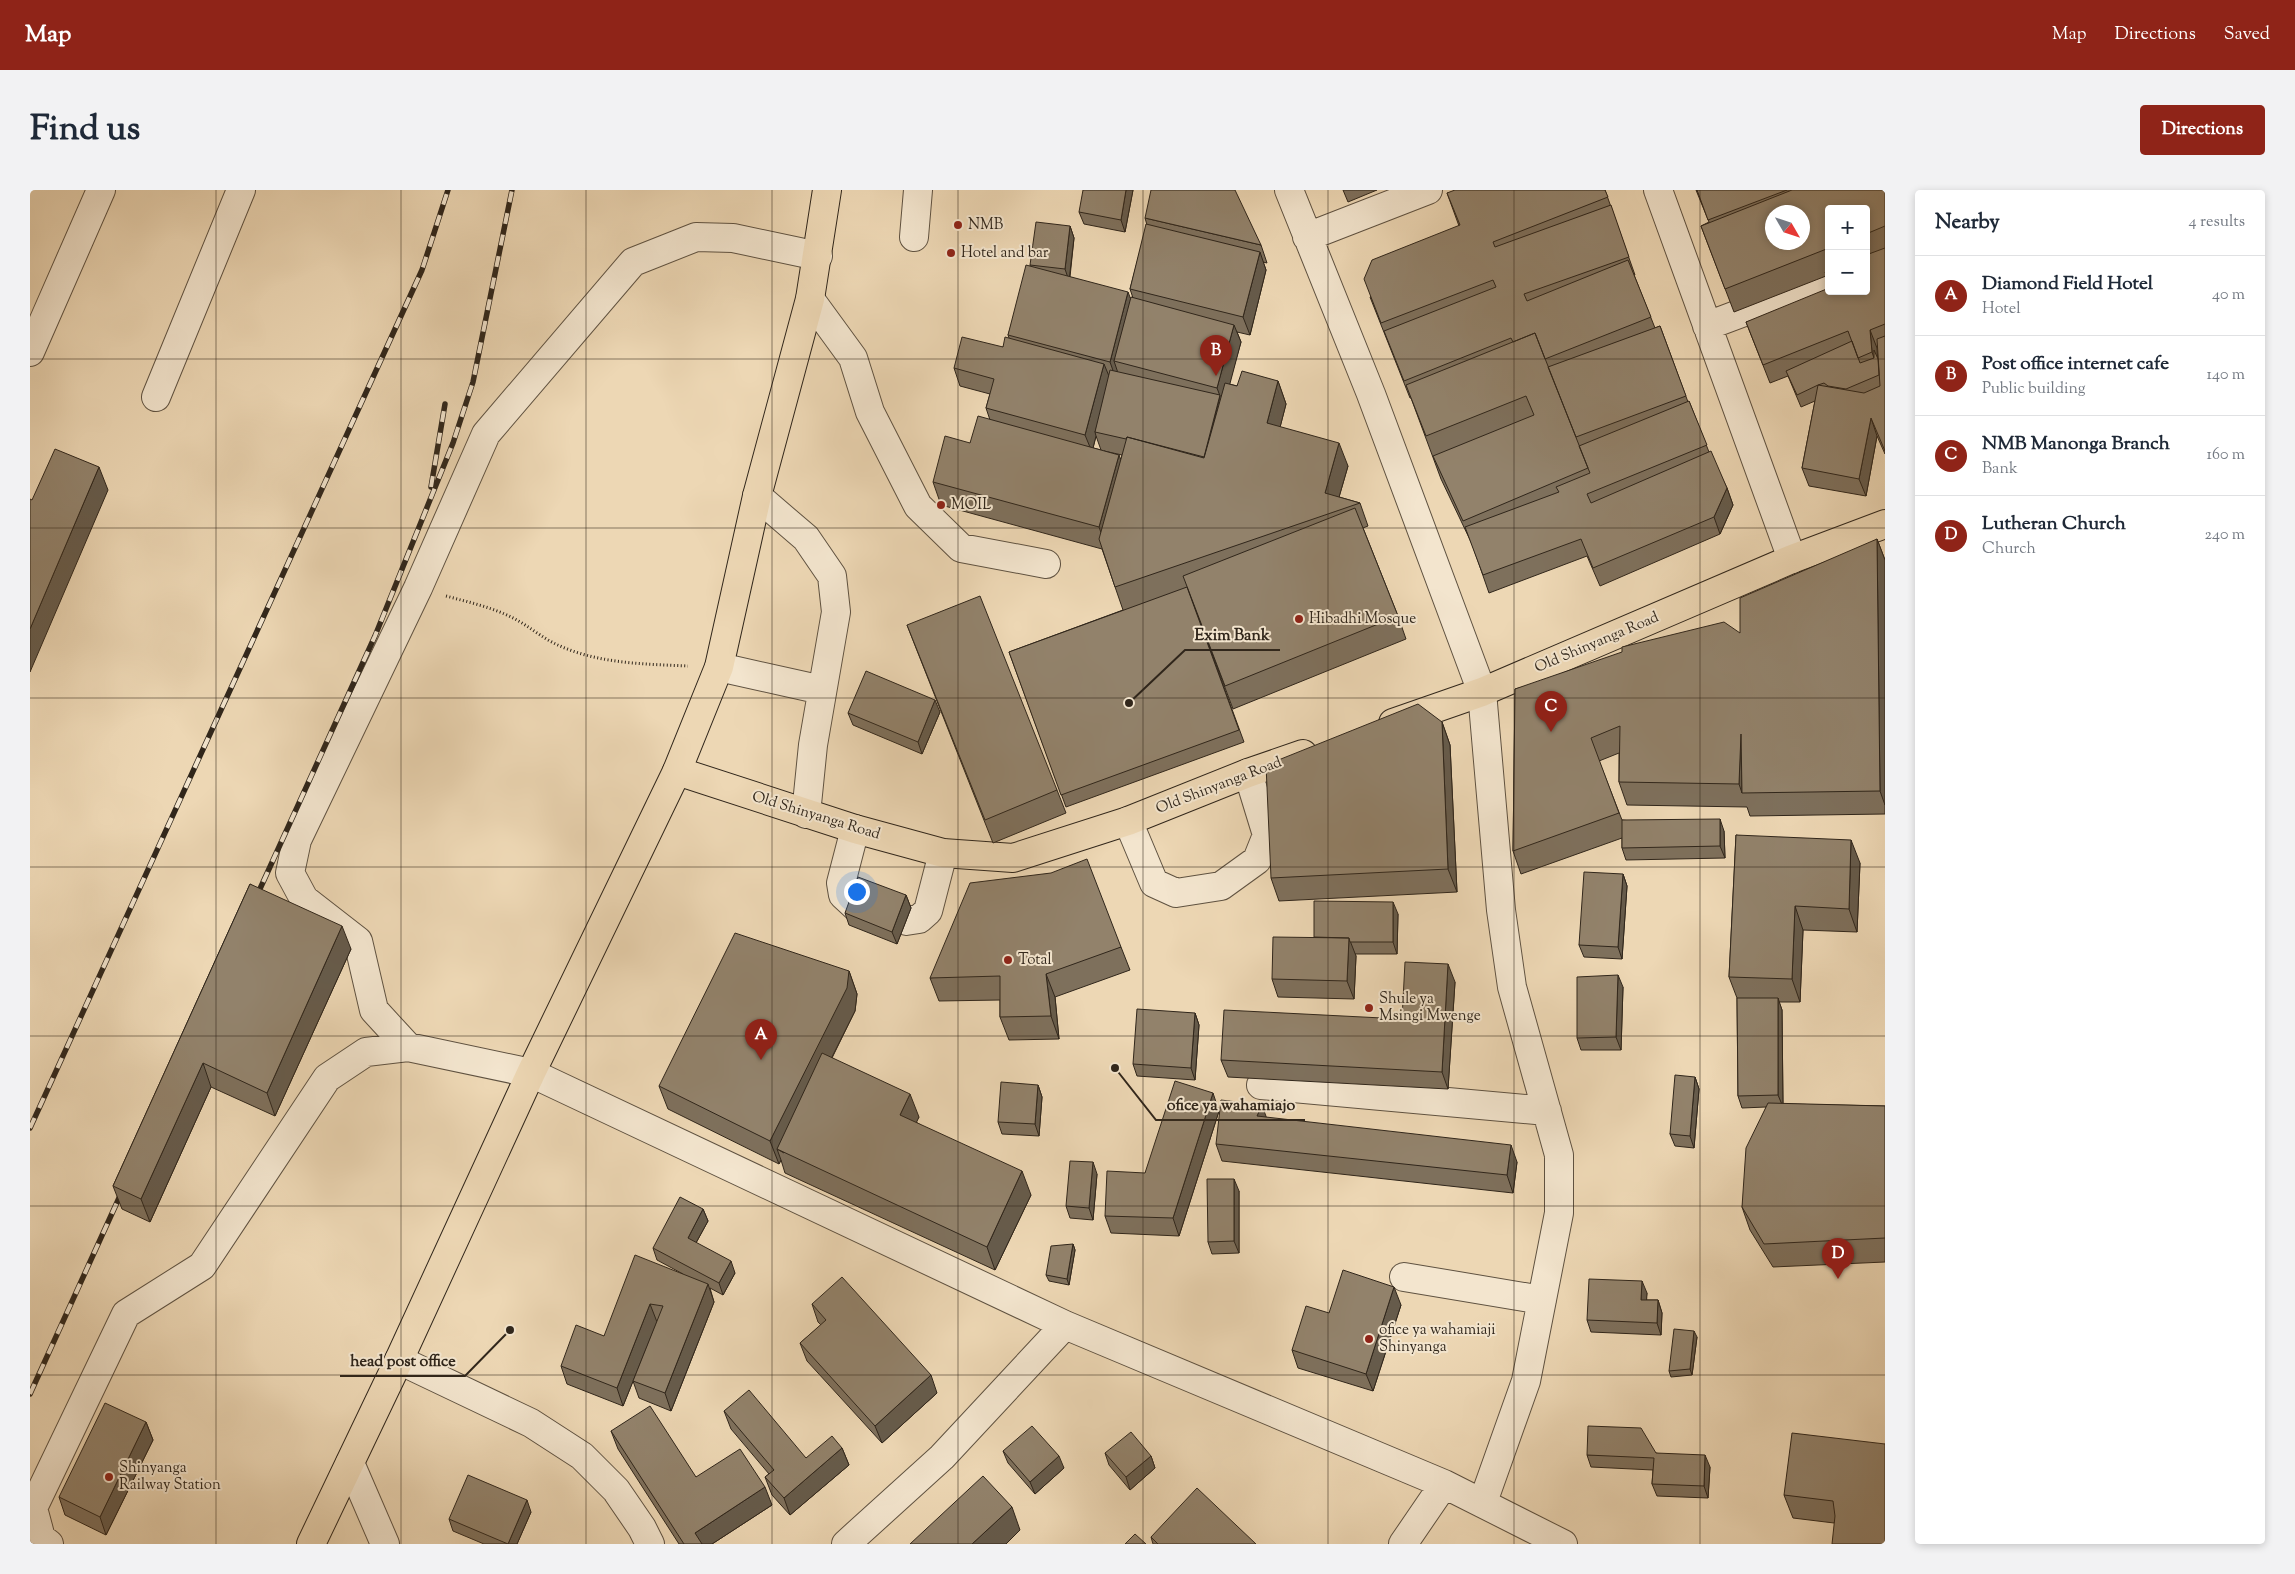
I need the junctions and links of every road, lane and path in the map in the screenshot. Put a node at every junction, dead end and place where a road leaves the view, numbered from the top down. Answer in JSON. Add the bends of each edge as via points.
{"nodes":[{"id":1,"x":101,"y":190,"type":"edge"},
{"id":2,"x":241,"y":190,"type":"edge"},
{"id":3,"x":827,"y":190,"type":"edge"},
{"id":4,"x":918,"y":190,"type":"edge"},
{"id":5,"x":1289,"y":190,"type":"edge"},
{"id":6,"x":1428,"y":190,"type":"edge"},
{"id":7,"x":1658,"y":190,"type":"edge"},
{"id":8,"x":914,"y":237,"type":"dead end"},
{"id":9,"x":1308,"y":237,"type":"junction"},
{"id":10,"x":818,"y":256,"type":"junction"},
{"id":11,"x":1825,"y":282,"type":"edge"},
{"id":12,"x":810,"y":299,"type":"junction"},
{"id":13,"x":1707,"y":326,"type":"junction"},
{"id":14,"x":30,"y":352,"type":"edge"},
{"id":15,"x":156,"y":397,"type":"dead end"},
{"id":16,"x":757,"y":496,"type":"junction"},
{"id":17,"x":1885,"y":524,"type":"edge"},
{"id":18,"x":1792,"y":559,"type":"junction"},
{"id":19,"x":1046,"y":564,"type":"dead end"},
{"id":20,"x":418,"y":588,"type":"junction"},
{"id":21,"x":718,"y":667,"type":"junction"},
{"id":22,"x":822,"y":690,"type":"junction"},
{"id":23,"x":1482,"y":692,"type":"junction"},
{"id":24,"x":1370,"y":731,"type":"edge"},
{"id":25,"x":1323,"y":747,"type":"edge"},
{"id":26,"x":677,"y":771,"type":"junction"},
{"id":27,"x":1248,"y":773,"type":"junction"},
{"id":28,"x":806,"y":814,"type":"junction"},
{"id":29,"x":1128,"y":821,"type":"junction"},
{"id":30,"x":854,"y":830,"type":"junction"},
{"id":31,"x":943,"y":853,"type":"junction"},
{"id":32,"x":856,"y":907,"type":"edge"},
{"id":33,"x":906,"y":921,"type":"dead end"},
{"id":34,"x":408,"y":1047,"type":"junction"},
{"id":35,"x":531,"y":1073,"type":"junction"},
{"id":36,"x":1261,"y":1085,"type":"edge"},
{"id":37,"x":1547,"y":1111,"type":"junction"},
{"id":38,"x":1404,"y":1277,"type":"dead end"},
{"id":39,"x":1542,"y":1300,"type":"junction"},
{"id":40,"x":1065,"y":1325,"type":"junction"},
{"id":41,"x":399,"y":1360,"type":"junction"},
{"id":42,"x":350,"y":1463,"type":"junction"},
{"id":43,"x":1444,"y":1484,"type":"junction"},
{"id":44,"x":1483,"y":1502,"type":"junction"},
{"id":45,"x":49,"y":1544,"type":"edge"},
{"id":46,"x":311,"y":1544,"type":"edge"},
{"id":47,"x":385,"y":1544,"type":"edge"},
{"id":48,"x":650,"y":1544,"type":"edge"},
{"id":49,"x":846,"y":1544,"type":"edge"},
{"id":50,"x":1403,"y":1544,"type":"edge"},
{"id":51,"x":1563,"y":1544,"type":"edge"}],
"edges":[{"from":1,"to":14,"type":"street"},
{"from":2,"to":15,"type":"street"},
{"from":3,"to":10,"type":"main road"},
{"from":4,"to":8,"type":"street"},
{"from":5,"to":9,"type":"street"},
{"from":6,"to":9,"type":"street"},
{"from":7,"to":13,"type":"street"},
{"from":9,"to":23,"type":"street","via":[[1371,394]]},
{"from":10,"to":12,"type":"main road"},
{"from":10,"to":20,"type":"street","via":[[733,238],[696,237],[633,262],[486,434]]},
{"from":11,"to":13,"type":"street"},
{"from":12,"to":16,"type":"main road"},
{"from":12,"to":19,"type":"street","via":[[853,358],[870,412],[918,506],[960,548]]},
{"from":13,"to":18,"type":"street"},
{"from":16,"to":21,"type":"main road"},
{"from":16,"to":22,"type":"street","via":[[806,538],[832,576],[836,612]]},
{"from":17,"to":18,"type":"main road","name":"Old Shinyanga Road"},
{"from":18,"to":23,"type":"main road","name":"Old Shinyanga Road"},
{"from":20,"to":21,"type":"path","via":[[496,610],[559,646],[586,655],[616,662]]},
{"from":20,"to":34,"type":"street","via":[[297,840],[290,873],[304,898],[358,941],[374,1010]]},
{"from":21,"to":22,"type":"street"},
{"from":21,"to":26,"type":"main road"},
{"from":22,"to":28,"type":"street"},
{"from":23,"to":24,"type":"main road","name":"Old Shinyanga Road"},
{"from":23,"to":37,"type":"street","via":[[1500,910],[1512,987]]},
{"from":25,"to":27,"type":"main road","name":"Old Shinyanga Road"},
{"from":26,"to":28,"type":"main road","name":"Old Shinyanga Road"},
{"from":26,"to":35,"type":"main road"},
{"from":27,"to":29,"type":"main road","name":"Old Shinyanga Road"},
{"from":27,"to":29,"type":"street","via":[[1267,835],[1257,860],[1220,886],[1176,893],[1154,883]]},
{"from":28,"to":30,"type":"main road","name":"Old Shinyanga Road"},
{"from":29,"to":31,"type":"main road","name":"Old Shinyanga Road","via":[[1013,858]]},
{"from":30,"to":31,"type":"main road","name":"Old Shinyanga Road"},
{"from":30,"to":32,"type":"street","via":[[841,883],[843,895]]},
{"from":31,"to":33,"type":"street","via":[[928,911],[919,919]]},
{"from":34,"to":35,"type":"street"},
{"from":34,"to":45,"type":"street","via":[[366,1052],[327,1078],[202,1266],[126,1314],[33,1508],[41,1538]]},
{"from":35,"to":40,"type":"street"},
{"from":35,"to":41,"type":"main road"},
{"from":36,"to":37,"type":"street"},
{"from":37,"to":39,"type":"street","via":[[1559,1155],[1558,1213]]},
{"from":38,"to":39,"type":"street"},
{"from":39,"to":44,"type":"street","via":[[1526,1381]]},
{"from":40,"to":43,"type":"street"},
{"from":40,"to":49,"type":"street","via":[[942,1457]]},
{"from":41,"to":42,"type":"main road"},
{"from":41,"to":48,"type":"street","via":[[531,1423],[582,1456],[616,1490]]},
{"from":42,"to":46,"type":"main road"},
{"from":42,"to":47,"type":"street"},
{"from":43,"to":44,"type":"street"},
{"from":43,"to":50,"type":"street"},
{"from":44,"to":51,"type":"street"}]}
